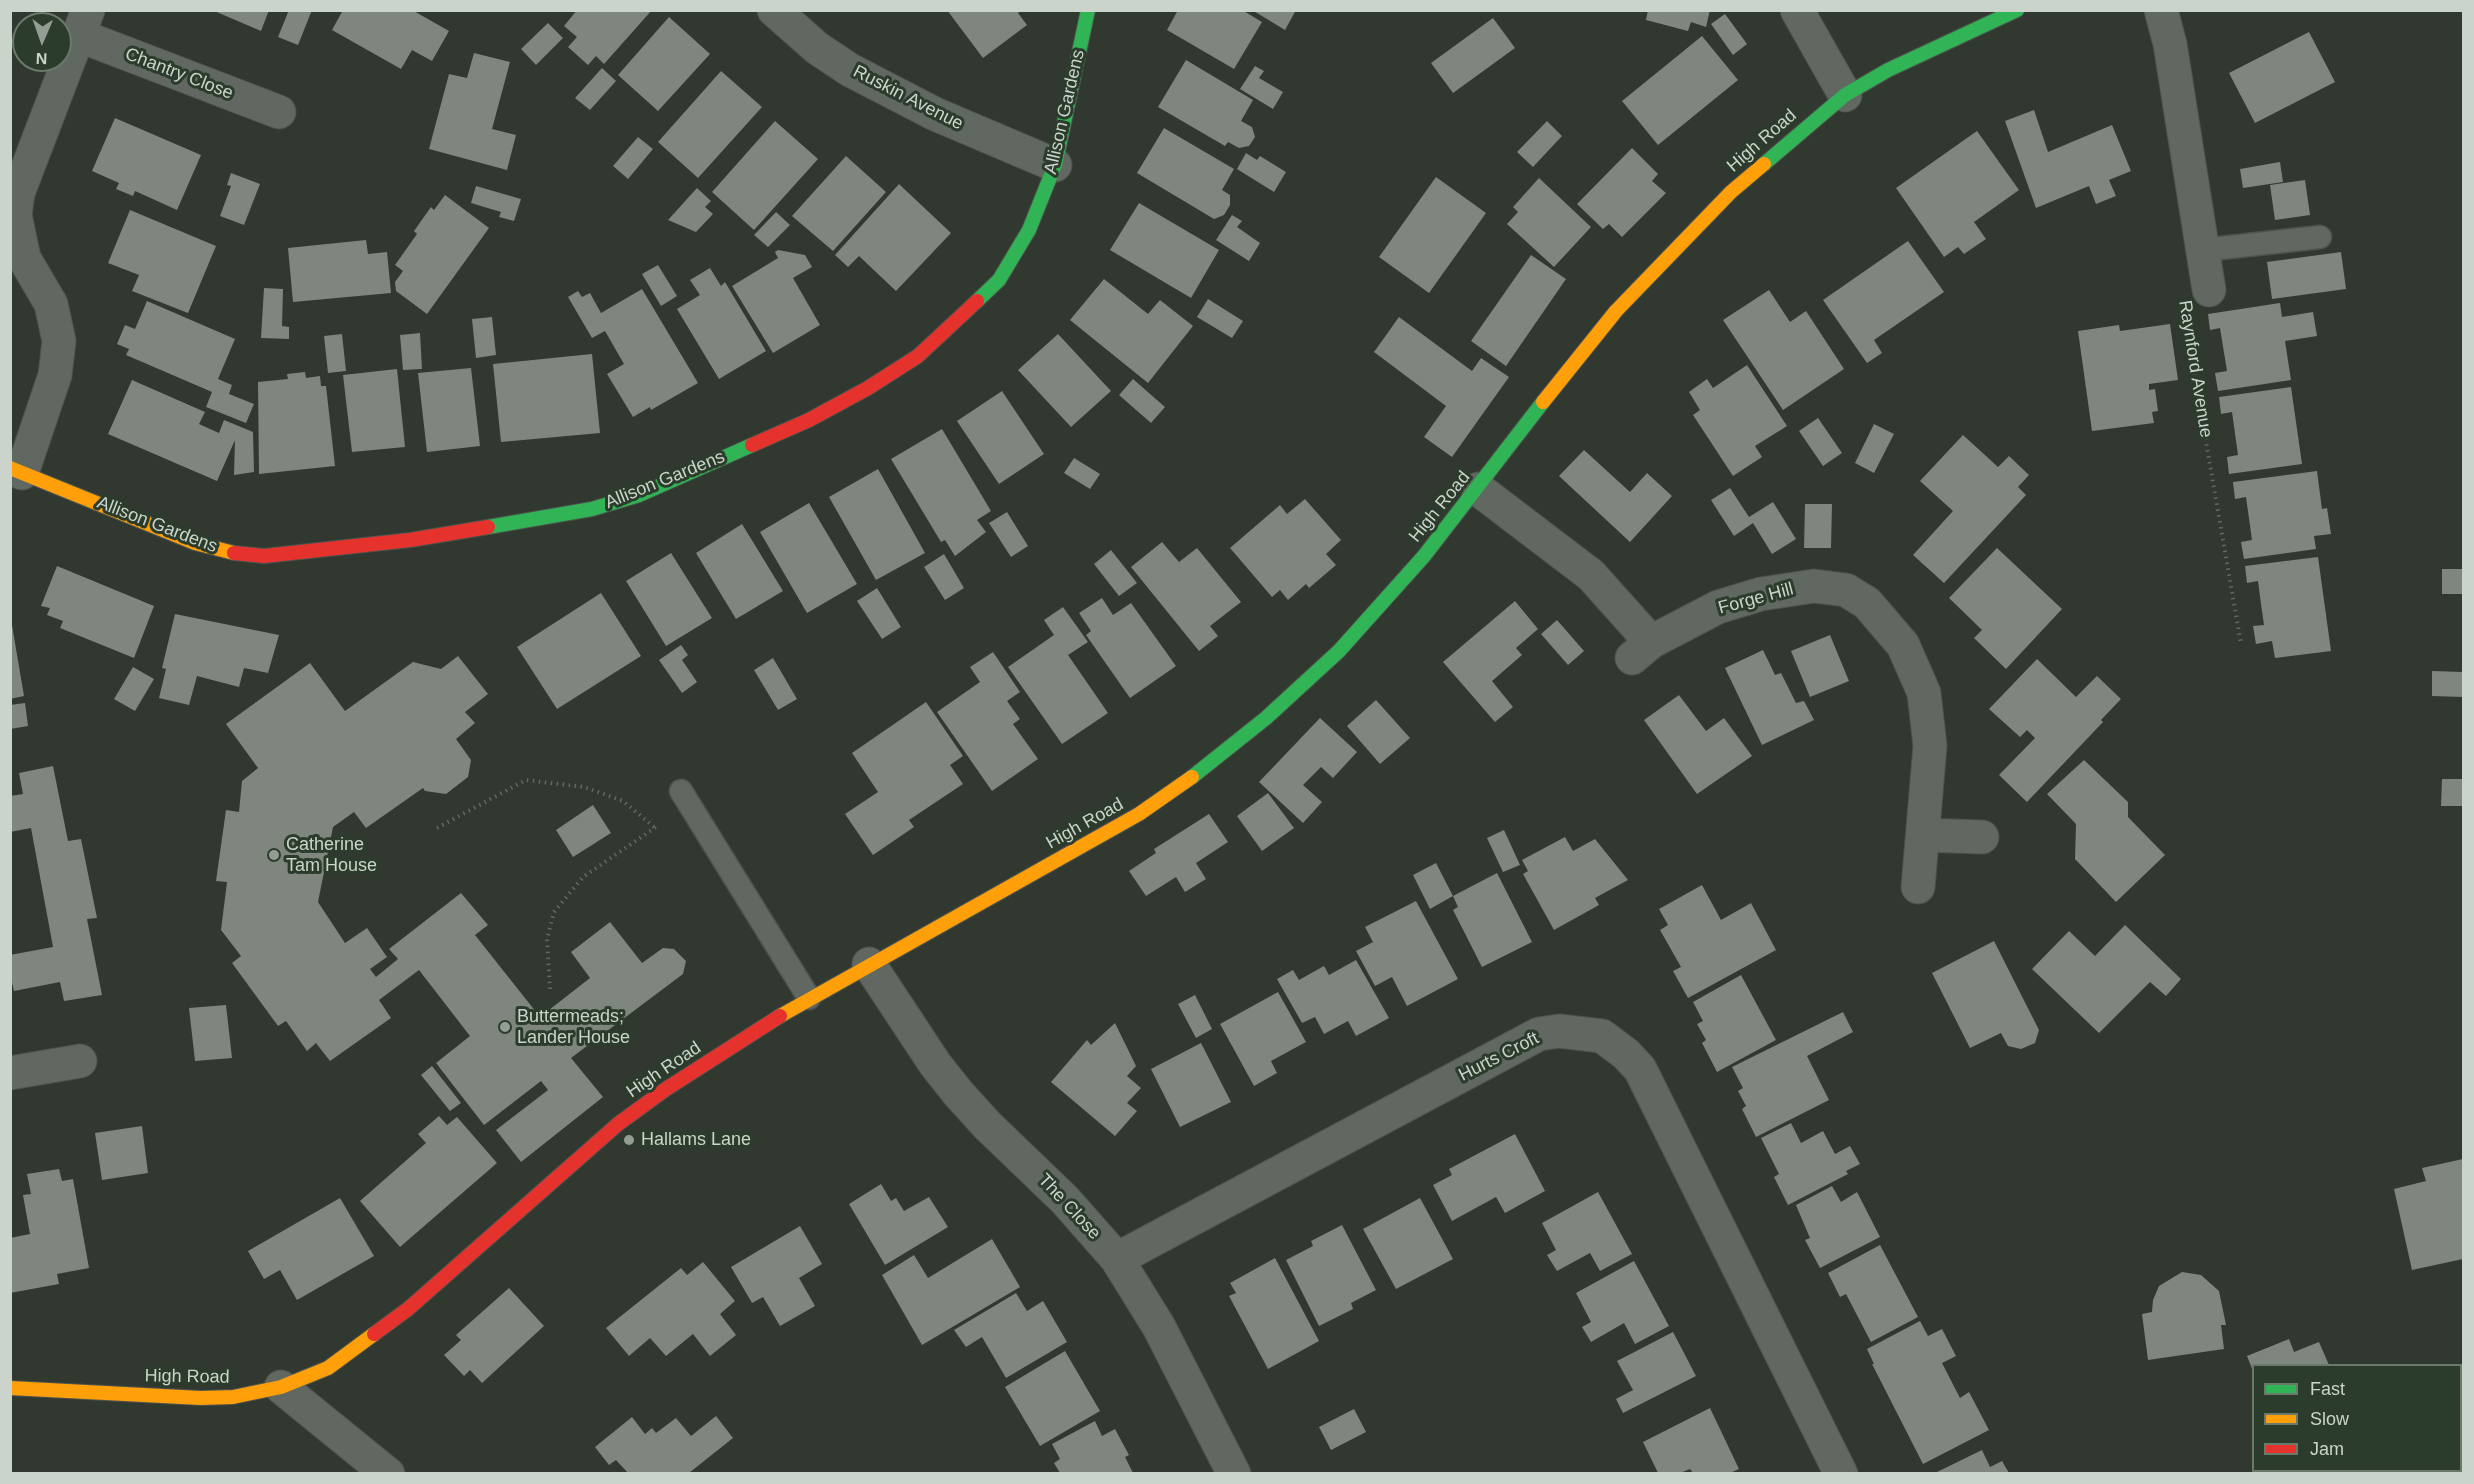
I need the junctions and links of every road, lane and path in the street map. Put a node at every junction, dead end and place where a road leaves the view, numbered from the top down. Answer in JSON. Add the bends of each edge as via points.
{"nodes":[{"id":1,"x":774,"y":10,"type":"edge"},
{"id":2,"x":1088,"y":10,"type":"edge"},
{"id":3,"x":1797,"y":10,"type":"edge"},
{"id":4,"x":2017,"y":10,"type":"edge"},
{"id":5,"x":2160,"y":10,"type":"edge"},
{"id":6,"x":83,"y":23,"type":"edge"},
{"id":7,"x":1845,"y":95,"type":"junction"},
{"id":8,"x":279,"y":112,"type":"dead end"},
{"id":9,"x":1055,"y":165,"type":"junction"},
{"id":10,"x":2320,"y":237,"type":"dead end"},
{"id":11,"x":2203,"y":250,"type":"junction"},
{"id":12,"x":2209,"y":290,"type":"joint"},
{"id":13,"x":16,"y":470,"type":"edge"},
{"id":14,"x":1478,"y":489,"type":"junction"},
{"id":15,"x":2241,"y":644,"type":"dead end"},
{"id":16,"x":685,"y":798,"type":"joint"},
{"id":17,"x":437,"y":828,"type":"dead end"},
{"id":18,"x":655,"y":828,"type":"junction"},
{"id":19,"x":1923,"y":835,"type":"junction"},
{"id":20,"x":1983,"y":837,"type":"dead end"},
{"id":21,"x":1918,"y":887,"type":"dead end"},
{"id":22,"x":869,"y":964,"type":"junction"},
{"id":23,"x":550,"y":989,"type":"dead end"},
{"id":24,"x":809,"y":998,"type":"junction"},
{"id":25,"x":80,"y":1061,"type":"dead end"},
{"id":26,"x":12,"y":1067,"type":"edge"},
{"id":27,"x":1117,"y":1259,"type":"junction"},
{"id":28,"x":281,"y":1387,"type":"junction"},
{"id":29,"x":10,"y":1388,"type":"edge"},
{"id":30,"x":388,"y":1473,"type":"edge"},
{"id":31,"x":1234,"y":1473,"type":"edge"},
{"id":32,"x":1841,"y":1473,"type":"edge"}],
"edges":[{"from":1,"to":9,"type":"street","name":"Ruskin Avenue","via":[[817,48],[850,70],[935,114]]},
{"from":2,"to":9,"type":"street","name":"Allison Gardens"},
{"from":3,"to":7,"type":"street"},
{"from":4,"to":7,"type":"street","name":"High Road","via":[[1898,65]]},
{"from":5,"to":11,"type":"street","name":"Raynford Avenue","via":[[2170,44]]},
{"from":6,"to":8,"type":"street","name":"Chantry Close"},
{"from":6,"to":13,"type":"street","via":[[18,193],[15,215],[24,258],[51,304],[59,341],[55,375]]},
{"from":7,"to":14,"type":"street","name":"High Road","via":[[1731,192],[1616,311]]},
{"from":9,"to":13,"type":"street","name":"Allison Gardens","via":[[1029,230],[999,280],[918,356],[809,420],[639,495],[592,509],[421,539],[264,556],[195,543]]},
{"from":10,"to":11,"type":"lane"},
{"from":11,"to":12,"type":"street","name":"Raynford Avenue"},
{"from":12,"to":15,"type":"path","name":"Raynford Avenue","via":[[2181,294]]},
{"from":14,"to":19,"type":"street","name":"Forge Hill","via":[[1591,575],[1642,650],[1718,607],[1761,594],[1814,586],[1846,590],[1867,603],[1903,645],[1924,693],[1930,746]]},
{"from":14,"to":22,"type":"street","name":"High Road","via":[[1339,651],[1202,770],[1139,814]]},
{"from":16,"to":18,"type":"path"},
{"from":16,"to":24,"type":"lane"},
{"from":17,"to":18,"type":"path","via":[[526,780],[584,787],[623,801]]},
{"from":18,"to":23,"type":"path","via":[[583,877],[554,912],[547,939]]},
{"from":19,"to":20,"type":"street"},
{"from":19,"to":21,"type":"street","name":"Forge Hill"},
{"from":22,"to":24,"type":"street","name":"High Road"},
{"from":22,"to":27,"type":"street","name":"The Close","via":[[958,1093],[1065,1200]]},
{"from":24,"to":28,"type":"street","name":"High Road","via":[[618,1124],[408,1309],[357,1349],[328,1368]]},
{"from":25,"to":26,"type":"street"},
{"from":27,"to":31,"type":"street","name":"The Close","via":[[1159,1327]]},
{"from":27,"to":32,"type":"street","name":"Hurts Croft","via":[[1539,1034],[1559,1031],[1602,1036],[1640,1069]]},
{"from":28,"to":29,"type":"street","name":"High Road","via":[[233,1397],[201,1398]]},
{"from":28,"to":30,"type":"street"}]}
